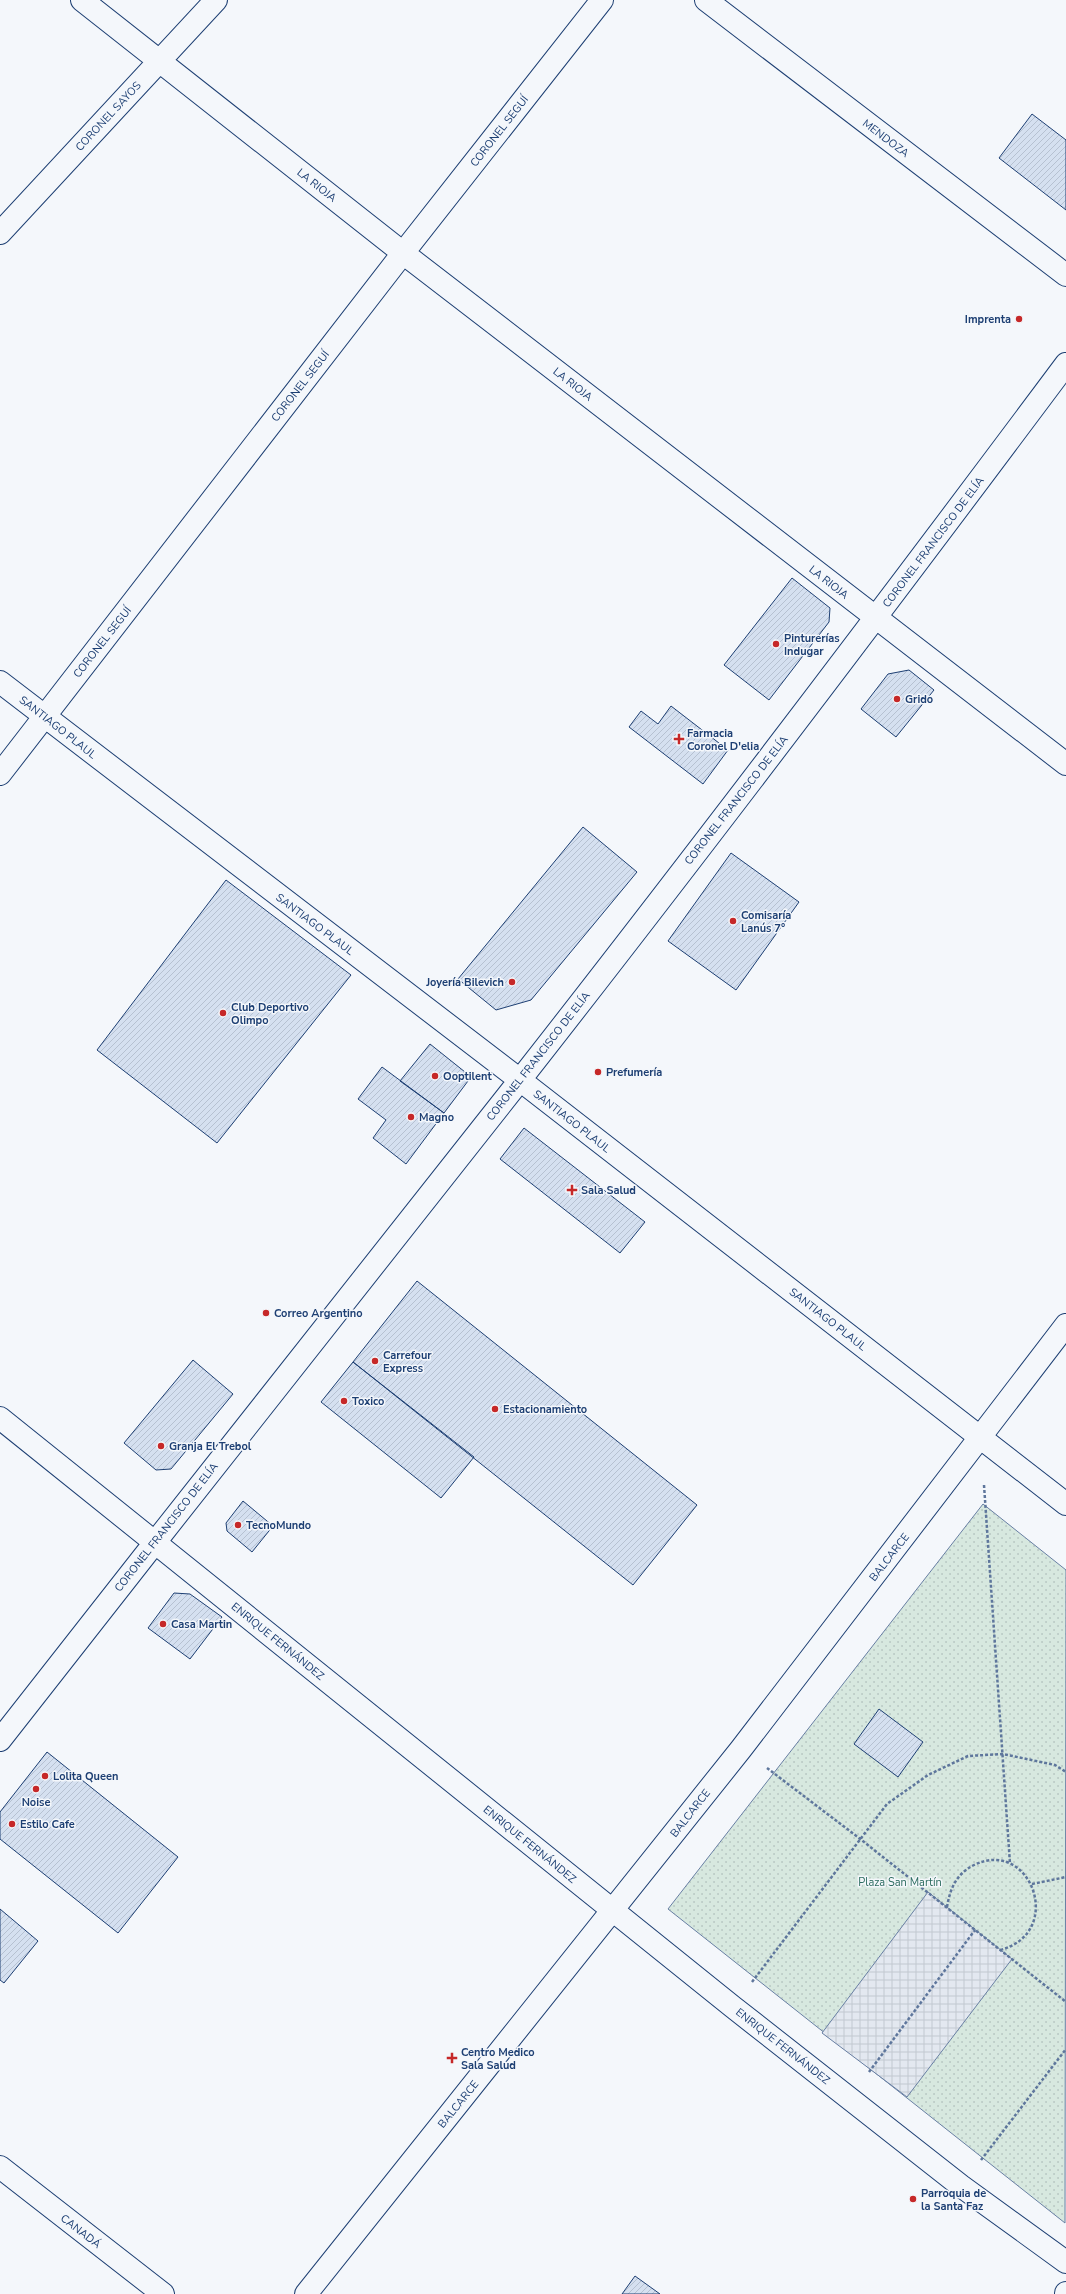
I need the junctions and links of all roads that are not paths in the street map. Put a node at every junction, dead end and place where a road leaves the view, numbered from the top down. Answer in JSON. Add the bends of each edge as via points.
{"nodes":[{"id":1,"x":82,"y":0,"type":"edge"},
{"id":2,"x":216,"y":0,"type":"edge"},
{"id":3,"x":602,"y":0,"type":"edge"},
{"id":4,"x":706,"y":0,"type":"edge"},
{"id":5,"x":160,"y":61,"type":"junction"},
{"id":6,"x":0,"y":233,"type":"edge"},
{"id":7,"x":403,"y":253,"type":"junction"},
{"id":8,"x":1066,"y":275,"type":"edge"},
{"id":9,"x":1066,"y":364,"type":"edge"},
{"id":10,"x":876,"y":618,"type":"junction"},
{"id":11,"x":0,"y":682,"type":"edge"},
{"id":12,"x":44,"y":717,"type":"junction"},
{"id":13,"x":1066,"y":764,"type":"edge"},
{"id":14,"x":0,"y":774,"type":"edge"},
{"id":15,"x":520,"y":1080,"type":"junction"},
{"id":16,"x":1066,"y":1325,"type":"edge"},
{"id":17,"x":0,"y":1418,"type":"edge"},
{"id":18,"x":981,"y":1438,"type":"junction"},
{"id":19,"x":1066,"y":1504,"type":"edge"},
{"id":20,"x":154,"y":1541,"type":"junction"},
{"id":21,"x":0,"y":1740,"type":"edge"},
{"id":22,"x":612,"y":1911,"type":"junction"},
{"id":23,"x":0,"y":2167,"type":"edge"},
{"id":24,"x":1066,"y":2262,"type":"edge"},
{"id":25,"x":163,"y":2294,"type":"edge"},
{"id":26,"x":306,"y":2294,"type":"edge"}],
"edges":[{"from":1,"to":5,"type":"street","name":"LA RIOJA"},
{"from":2,"to":5,"type":"street","name":"CORONEL SAYOS"},
{"from":3,"to":7,"type":"street","name":"CORONEL SEGUÍ"},
{"from":4,"to":8,"type":"street","name":"MENDOZA"},
{"from":5,"to":6,"type":"street","name":"CORONEL SAYOS"},
{"from":5,"to":7,"type":"street","name":"LA RIOJA"},
{"from":7,"to":10,"type":"street","name":"LA RIOJA"},
{"from":7,"to":12,"type":"street","name":"CORONEL SEGUÍ"},
{"from":9,"to":10,"type":"street","name":"CORONEL FRANCISCO DE ELÍA"},
{"from":10,"to":13,"type":"street","name":"LA RIOJA"},
{"from":10,"to":15,"type":"street","name":"CORONEL FRANCISCO DE ELÍA"},
{"from":11,"to":12,"type":"street","name":"SANTIAGO PLAUL"},
{"from":12,"to":14,"type":"street","name":"CORONEL SEGUÍ"},
{"from":12,"to":15,"type":"street","name":"SANTIAGO PLAUL"},
{"from":15,"to":18,"type":"street","name":"SANTIAGO PLAUL"},
{"from":15,"to":20,"type":"street","name":"CORONEL FRANCISCO DE ELÍA"},
{"from":16,"to":18,"type":"street","name":"BALCARCE"},
{"from":17,"to":20,"type":"street","name":"ENRIQUE FERNÁNDEZ"},
{"from":18,"to":19,"type":"street","name":"SANTIAGO PLAUL"},
{"from":18,"to":22,"type":"street","name":"BALCARCE","via":[[741,1749]]},
{"from":20,"to":21,"type":"street","name":"CORONEL FRANCISCO DE ELÍA"},
{"from":20,"to":22,"type":"street","name":"ENRIQUE FERNÁNDEZ"},
{"from":22,"to":24,"type":"street","name":"ENRIQUE FERNÁNDEZ","via":[[961,2186]]},
{"from":22,"to":26,"type":"street","name":"BALCARCE"},
{"from":23,"to":25,"type":"street","name":"CANADÁ"}]}
